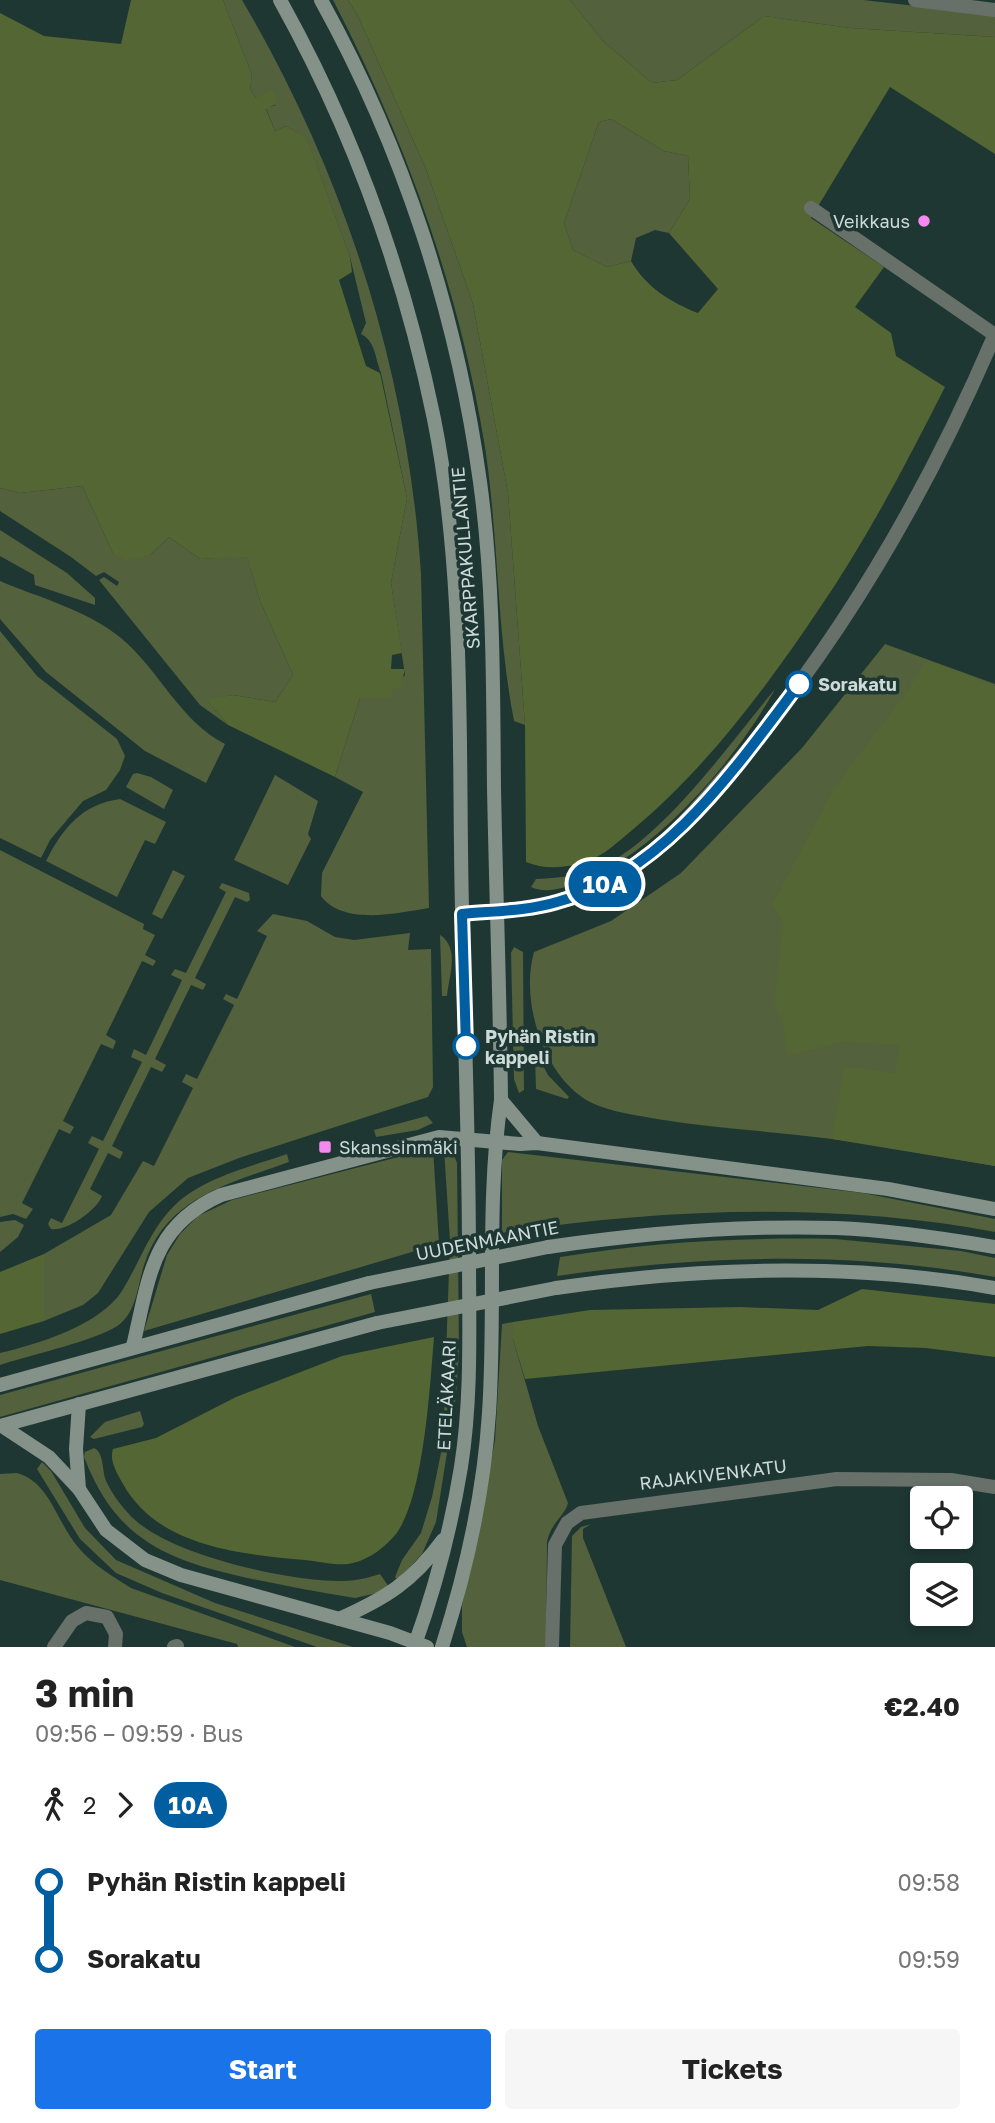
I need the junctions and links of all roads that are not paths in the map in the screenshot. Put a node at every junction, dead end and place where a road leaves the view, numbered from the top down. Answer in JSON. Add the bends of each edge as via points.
{"nodes":[{"id":1,"x":280,"y":0,"type":"edge"},
{"id":2,"x":321,"y":0,"type":"edge"},
{"id":3,"x":915,"y":0,"type":"edge"},
{"id":4,"x":995,"y":10,"type":"edge"},
{"id":5,"x":811,"y":208,"type":"dead end"},
{"id":6,"x":995,"y":335,"type":"edge"},
{"id":7,"x":498,"y":911,"type":"junction"},
{"id":8,"x":462,"y":914,"type":"junction"},
{"id":9,"x":501,"y":1100,"type":"junction"},
{"id":10,"x":467,"y":1138,"type":"junction"},
{"id":11,"x":495,"y":1141,"type":"junction"},
{"id":12,"x":537,"y":1143,"type":"junction"},
{"id":13,"x":995,"y":1209,"type":"edge"},
{"id":14,"x":995,"y":1247,"type":"edge"},
{"id":15,"x":995,"y":1288,"type":"edge"},
{"id":16,"x":133,"y":1346,"type":"junction"},
{"id":17,"x":0,"y":1385,"type":"edge"},
{"id":18,"x":79,"y":1404,"type":"junction"},
{"id":19,"x":1,"y":1426,"type":"edge"},
{"id":20,"x":995,"y":1487,"type":"edge"},
{"id":21,"x":79,"y":1489,"type":"junction"},
{"id":22,"x":448,"y":1534,"type":"junction"},
{"id":23,"x":339,"y":1619,"type":"junction"},
{"id":24,"x":419,"y":1645,"type":"edge"},
{"id":25,"x":54,"y":1647,"type":"edge"},
{"id":26,"x":115,"y":1647,"type":"edge"},
{"id":27,"x":442,"y":1647,"type":"edge"},
{"id":28,"x":552,"y":1647,"type":"edge"}],
"edges":[{"from":1,"to":8,"type":"main road","name":"SKARPPAKULLANTIE","via":[[361,170],[412,325],[435,425],[453,581]]},
{"from":2,"to":7,"type":"main road","name":"SKARPPAKULLANTIE","via":[[397,161],[446,314],[471,424],[489,569]]},
{"from":3,"to":4,"type":"street"},
{"from":5,"to":6,"type":"street"},
{"from":6,"to":7,"type":"street","via":[[924,487],[863,591],[753,744],[697,809],[632,868],[596,889],[556,903]]},
{"from":7,"to":8,"type":"street"},
{"from":7,"to":9,"type":"main road","name":"SKARPPAKULLANTIE"},
{"from":8,"to":10,"type":"main road","name":"SKARPPAKULLANTIE"},
{"from":9,"to":11,"type":"main road","name":"SKARPPAKULLANTIE"},
{"from":9,"to":12,"type":"main road"},
{"from":10,"to":11,"type":"main road"},
{"from":10,"to":16,"type":"main road","via":[[422,1140],[220,1195],[194,1208],[177,1222],[156,1254]]},
{"from":10,"to":22,"type":"main road","name":"ETELÄKAARI","via":[[469,1386],[461,1469]]},
{"from":11,"to":12,"type":"main road"},
{"from":11,"to":27,"type":"main road","via":[[489,1414],[466,1564]]},
{"from":12,"to":13,"type":"main road","via":[[888,1189]]},
{"from":14,"to":16,"type":"main road","name":"UUDENMAANTIE","bridge":true,"via":[[835,1228],[620,1236],[369,1283]]},
{"from":15,"to":18,"type":"main road","bridge":true,"via":[[889,1275],[768,1269],[690,1272],[556,1288],[377,1323]]},
{"from":16,"to":17,"type":"main road","name":"UUDENMAANTIE"},
{"from":18,"to":19,"type":"main road"},
{"from":18,"to":21,"type":"main road"},
{"from":19,"to":21,"type":"main road","via":[[49,1457]]},
{"from":20,"to":28,"type":"street","name":"RAJAKIVENKATU","via":[[938,1479],[837,1479],[581,1513],[566,1523],[555,1545]]},
{"from":21,"to":23,"type":"main road","via":[[106,1530],[145,1560]]},
{"from":22,"to":23,"type":"main road","via":[[397,1590]]},
{"from":22,"to":24,"type":"main road","name":"ETELÄKAARI"},
{"from":23,"to":24,"type":"main road"},
{"from":25,"to":26,"type":"street","via":[[72,1621],[86,1613],[107,1617],[117,1634]]}]}
